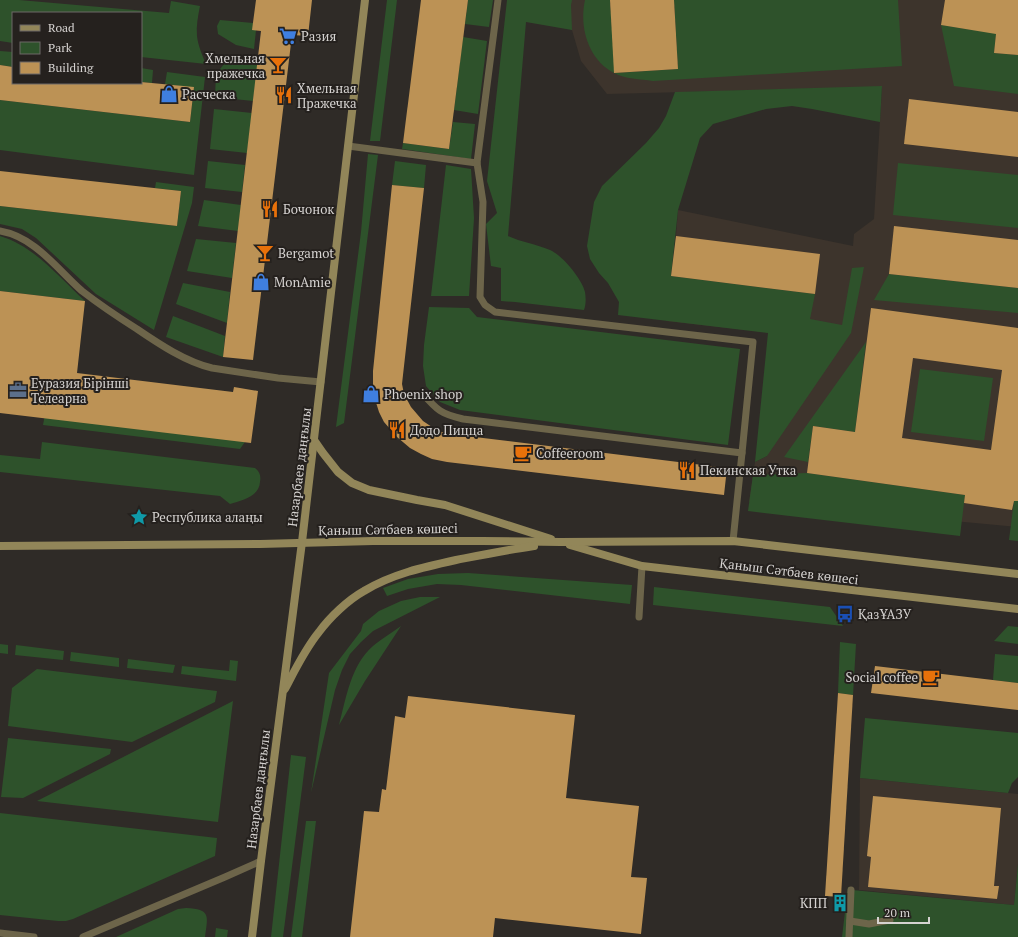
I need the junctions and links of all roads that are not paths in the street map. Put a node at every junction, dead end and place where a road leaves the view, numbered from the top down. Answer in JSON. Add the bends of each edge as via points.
{"nodes":[{"id":1,"x":365,"y":0,"type":"edge"},
{"id":2,"x":498,"y":0,"type":"edge"},
{"id":3,"x":348,"y":146,"type":"junction"},
{"id":4,"x":477,"y":163,"type":"junction"},
{"id":5,"x":0,"y":232,"type":"edge"},
{"id":6,"x":320,"y":382,"type":"junction"},
{"id":7,"x":423,"y":394,"type":"dead end"},
{"id":8,"x":314,"y":440,"type":"junction"},
{"id":9,"x":742,"y":453,"type":"junction"},
{"id":10,"x":302,"y":542,"type":"junction"},
{"id":11,"x":560,"y":542,"type":"junction"},
{"id":12,"x":733,"y":542,"type":"junction"},
{"id":13,"x":0,"y":546,"type":"edge"},
{"id":14,"x":642,"y":566,"type":"junction"},
{"id":15,"x":1018,"y":574,"type":"edge"},
{"id":16,"x":1018,"y":609,"type":"edge"},
{"id":17,"x":639,"y":617,"type":"dead end"},
{"id":18,"x":282,"y":694,"type":"junction"},
{"id":19,"x":261,"y":861,"type":"junction"},
{"id":20,"x":852,"y":890,"type":"dead end"},
{"id":21,"x":890,"y":920,"type":"dead end"},
{"id":22,"x":850,"y":921,"type":"junction"},
{"id":23,"x":0,"y":933,"type":"edge"},
{"id":24,"x":34,"y":937,"type":"edge"},
{"id":25,"x":83,"y":937,"type":"edge"},
{"id":26,"x":252,"y":937,"type":"edge"},
{"id":27,"x":849,"y":937,"type":"edge"}],
"edges":[{"from":1,"to":3,"type":"main road","name":"Назарбаев даңғылы"},
{"from":2,"to":4,"type":"lane"},
{"from":3,"to":4,"type":"lane"},
{"from":3,"to":6,"type":"main road","name":"Назарбаев даңғылы"},
{"from":4,"to":9,"type":"lane","via":[[483,202],[480,297],[485,305],[496,312],[753,342]]},
{"from":5,"to":6,"type":"lane","via":[[16,236],[34,246],[103,307],[193,362],[212,368]]},
{"from":6,"to":8,"type":"main road","name":"Назарбаев даңғылы"},
{"from":7,"to":9,"type":"lane","via":[[434,407],[448,416],[462,419]]},
{"from":8,"to":10,"type":"main road","name":"Назарбаев даңғылы"},
{"from":8,"to":11,"type":"main road","via":[[338,472],[352,483],[369,490],[445,505]]},
{"from":9,"to":12,"type":"lane"},
{"from":10,"to":11,"type":"main road","name":"Қаныш Сәтбаев көшесі"},
{"from":10,"to":13,"type":"main road","name":"Қаныш Сәтбаев көшесі"},
{"from":10,"to":18,"type":"main road","name":"Назарбаев даңғылы"},
{"from":11,"to":12,"type":"main road","name":"Қаныш Сәтбаев көшесі"},
{"from":11,"to":14,"type":"main road","name":"Қаныш Сәтбаев көшесі"},
{"from":11,"to":18,"type":"main road","name":"Қаныш Сәтбаев көшесі","via":[[504,550],[428,566],[380,582],[338,612],[319,632]]},
{"from":12,"to":15,"type":"main road","name":"Қаныш Сәтбаев көшесі"},
{"from":14,"to":16,"type":"main road","name":"Қаныш Сәтбаев көшесі"},
{"from":14,"to":17,"type":"lane"},
{"from":18,"to":19,"type":"main road","name":"Назарбаев даңғылы"},
{"from":19,"to":25,"type":"lane"},
{"from":19,"to":26,"type":"main road","name":"Назарбаев даңғылы"},
{"from":20,"to":22,"type":"lane"},
{"from":21,"to":22,"type":"lane","via":[[869,924]]},
{"from":22,"to":27,"type":"lane"},
{"from":23,"to":24,"type":"lane"}]}
